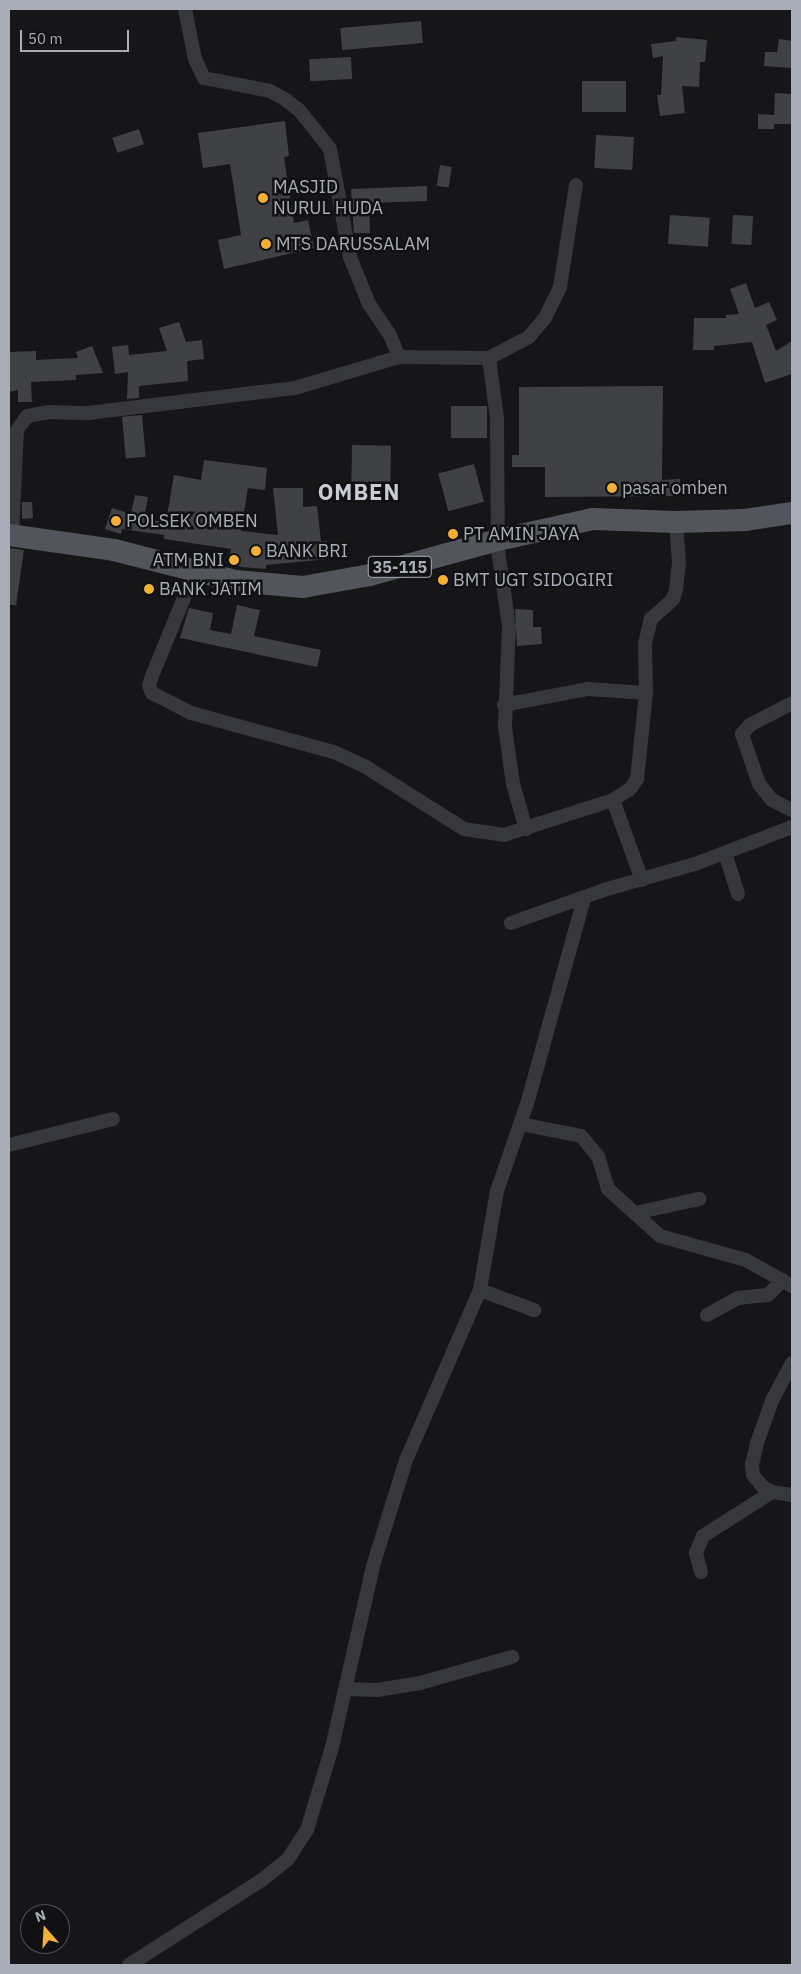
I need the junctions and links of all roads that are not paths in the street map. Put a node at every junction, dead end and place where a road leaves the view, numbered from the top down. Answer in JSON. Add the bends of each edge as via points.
{"nodes":[{"id":1,"x":185,"y":9,"type":"edge"},
{"id":2,"x":576,"y":185,"type":"dead end"},
{"id":3,"x":399,"y":357,"type":"junction"},
{"id":4,"x":489,"y":358,"type":"junction"},
{"id":5,"x":792,"y":514,"type":"edge"},
{"id":6,"x":676,"y":522,"type":"junction"},
{"id":7,"x":11,"y":535,"type":"edge"},
{"id":8,"x":498,"y":540,"type":"junction"},
{"id":9,"x":195,"y":571,"type":"junction"},
{"id":10,"x":646,"y":693,"type":"junction"},
{"id":11,"x":792,"y":703,"type":"edge"},
{"id":12,"x":504,"y":706,"type":"junction"},
{"id":13,"x":613,"y":800,"type":"junction"},
{"id":14,"x":792,"y":810,"type":"edge"},
{"id":15,"x":792,"y":827,"type":"edge"},
{"id":16,"x":526,"y":829,"type":"junction"},
{"id":17,"x":726,"y":854,"type":"junction"},
{"id":18,"x":642,"y":880,"type":"junction"},
{"id":19,"x":738,"y":894,"type":"dead end"},
{"id":20,"x":584,"y":898,"type":"junction"},
{"id":21,"x":511,"y":924,"type":"dead end"},
{"id":22,"x":113,"y":1119,"type":"dead end"},
{"id":23,"x":521,"y":1124,"type":"junction"},
{"id":24,"x":9,"y":1145,"type":"edge"},
{"id":25,"x":699,"y":1199,"type":"dead end"},
{"id":26,"x":635,"y":1213,"type":"junction"},
{"id":27,"x":788,"y":1283,"type":"edge"},
{"id":28,"x":480,"y":1290,"type":"junction"},
{"id":29,"x":534,"y":1310,"type":"dead end"},
{"id":30,"x":707,"y":1315,"type":"dead end"},
{"id":31,"x":792,"y":1363,"type":"edge"},
{"id":32,"x":772,"y":1492,"type":"junction"},
{"id":33,"x":792,"y":1495,"type":"edge"},
{"id":34,"x":701,"y":1572,"type":"dead end"},
{"id":35,"x":512,"y":1657,"type":"dead end"},
{"id":36,"x":346,"y":1689,"type":"junction"},
{"id":37,"x":129,"y":1965,"type":"edge"}],
"edges":[{"from":1,"to":3,"type":"street","via":[[195,59],[204,78],[270,91],[286,100],[300,111],[330,149],[352,265],[369,304],[390,335]]},
{"from":2,"to":4,"type":"street","via":[[560,287],[545,318],[529,337]]},
{"from":3,"to":4,"type":"street"},
{"from":3,"to":7,"type":"street","via":[[285,390],[88,413],[44,412],[27,416],[18,430]]},
{"from":4,"to":8,"type":"street","via":[[497,418]]},
{"from":5,"to":6,"type":"main road","number":"35-115","via":[[745,520]]},
{"from":6,"to":8,"type":"main road","number":"35-115","via":[[593,519]]},
{"from":6,"to":10,"type":"street","via":[[679,563],[676,590],[648,627]]},
{"from":7,"to":9,"type":"main road","number":"35-115","via":[[114,550]]},
{"from":8,"to":9,"type":"main road","number":"35-115","via":[[370,575],[303,587],[261,585]]},
{"from":8,"to":12,"type":"street","via":[[509,626]]},
{"from":9,"to":16,"type":"street","via":[[152,676],[149,686],[152,693],[205,718],[334,752],[366,767],[464,829],[497,836]]},
{"from":10,"to":12,"type":"street","via":[[588,689]]},
{"from":10,"to":13,"type":"street","via":[[637,779],[630,789]]},
{"from":11,"to":14,"type":"street","via":[[750,726],[742,734],[758,784],[772,800]]},
{"from":12,"to":16,"type":"street","via":[[507,752]]},
{"from":13,"to":16,"type":"street"},
{"from":13,"to":18,"type":"street"},
{"from":15,"to":17,"type":"street"},
{"from":17,"to":18,"type":"street"},
{"from":17,"to":19,"type":"street"},
{"from":18,"to":20,"type":"street"},
{"from":20,"to":21,"type":"street"},
{"from":20,"to":23,"type":"street"},
{"from":22,"to":24,"type":"street"},
{"from":23,"to":26,"type":"street","via":[[581,1136],[598,1156],[608,1189]]},
{"from":23,"to":28,"type":"street","via":[[498,1191]]},
{"from":25,"to":26,"type":"street"},
{"from":26,"to":27,"type":"street","via":[[660,1236],[729,1258],[746,1260]]},
{"from":27,"to":30,"type":"street","via":[[768,1295],[738,1298]]},
{"from":28,"to":29,"type":"street"},
{"from":28,"to":36,"type":"street","via":[[406,1460],[365,1594]]},
{"from":31,"to":32,"type":"street","via":[[773,1398],[752,1465],[757,1483]]},
{"from":32,"to":33,"type":"street"},
{"from":32,"to":34,"type":"street","via":[[703,1536],[696,1553]]},
{"from":35,"to":36,"type":"street","via":[[420,1683],[377,1690]]},
{"from":36,"to":37,"type":"street","via":[[307,1830],[288,1859],[262,1880]]}]}
